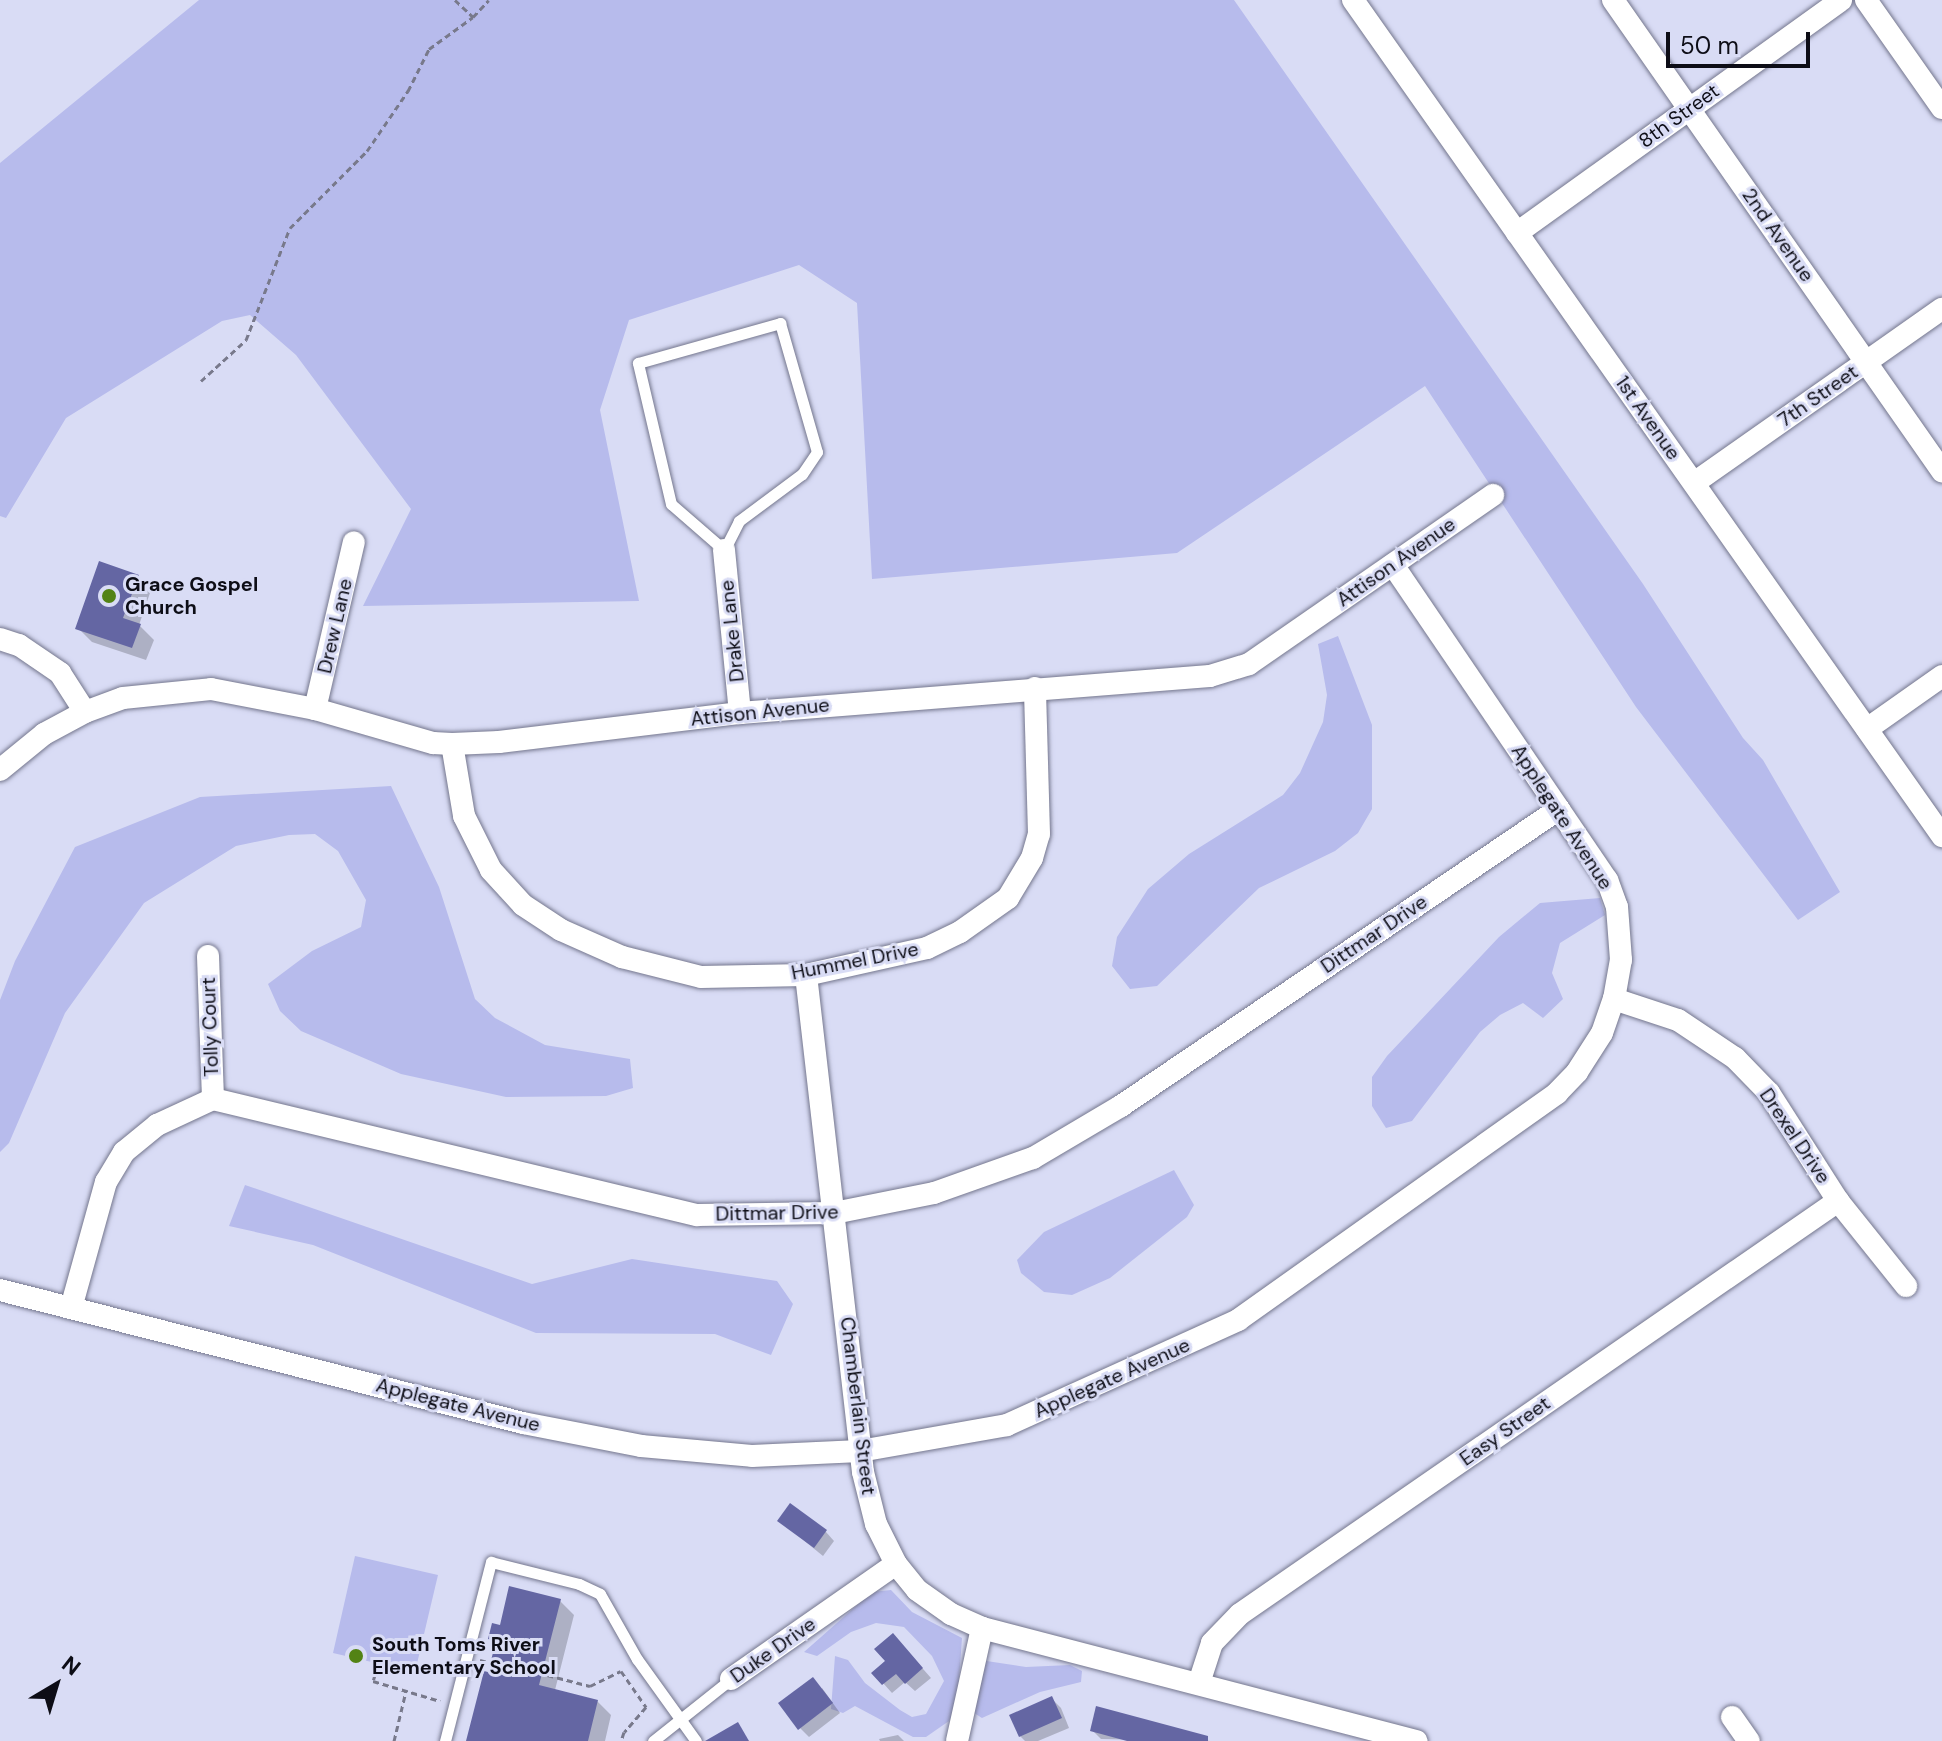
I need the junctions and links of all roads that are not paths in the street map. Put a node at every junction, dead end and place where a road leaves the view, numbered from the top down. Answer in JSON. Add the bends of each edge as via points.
{"nodes":[{"id":1,"x":1353,"y":0,"type":"edge"},
{"id":2,"x":1613,"y":0,"type":"edge"},
{"id":3,"x":1841,"y":0,"type":"edge"},
{"id":4,"x":1866,"y":0,"type":"edge"},
{"id":5,"x":1688,"y":108,"type":"junction"},
{"id":6,"x":1942,"y":108,"type":"edge"},
{"id":7,"x":1517,"y":233,"type":"junction"},
{"id":8,"x":1942,"y":309,"type":"edge"},
{"id":9,"x":1867,"y":362,"type":"junction"},
{"id":10,"x":1942,"y":471,"type":"edge"},
{"id":11,"x":1694,"y":483,"type":"junction"},
{"id":12,"x":1493,"y":495,"type":"dead end"},
{"id":13,"x":354,"y":542,"type":"dead end"},
{"id":14,"x":724,"y":550,"type":"junction"},
{"id":15,"x":1393,"y":565,"type":"junction"},
{"id":16,"x":0,"y":639,"type":"edge"},
{"id":17,"x":1942,"y":676,"type":"edge"},
{"id":18,"x":1035,"y":688,"type":"junction"},
{"id":19,"x":315,"y":709,"type":"junction"},
{"id":20,"x":85,"y":712,"type":"junction"},
{"id":21,"x":740,"y":713,"type":"junction"},
{"id":22,"x":1867,"y":729,"type":"junction"},
{"id":23,"x":452,"y":744,"type":"junction"},
{"id":24,"x":0,"y":770,"type":"edge"},
{"id":25,"x":1559,"y":809,"type":"junction"},
{"id":26,"x":1942,"y":836,"type":"edge"},
{"id":27,"x":208,"y":956,"type":"dead end"},
{"id":28,"x":806,"y":975,"type":"junction"},
{"id":29,"x":1614,"y":999,"type":"junction"},
{"id":30,"x":213,"y":1099,"type":"junction"},
{"id":31,"x":1838,"y":1201,"type":"junction"},
{"id":32,"x":834,"y":1213,"type":"junction"},
{"id":33,"x":1906,"y":1286,"type":"dead end"},
{"id":34,"x":0,"y":1290,"type":"edge"},
{"id":35,"x":71,"y":1308,"type":"junction"},
{"id":36,"x":860,"y":1451,"type":"junction"},
{"id":37,"x":896,"y":1564,"type":"junction"},
{"id":38,"x":982,"y":1628,"type":"junction"},
{"id":39,"x":731,"y":1679,"type":"joint"},
{"id":40,"x":1199,"y":1683,"type":"junction"},
{"id":41,"x":1732,"y":1717,"type":"dead end"},
{"id":42,"x":682,"y":1718,"type":"junction"},
{"id":43,"x":445,"y":1741,"type":"edge"},
{"id":44,"x":653,"y":1741,"type":"edge"},
{"id":45,"x":696,"y":1741,"type":"edge"},
{"id":46,"x":957,"y":1741,"type":"edge"},
{"id":47,"x":1417,"y":1741,"type":"edge"},
{"id":48,"x":1749,"y":1741,"type":"edge"}],
"edges":[{"from":1,"to":7,"type":"street","name":"1st Avenue"},
{"from":2,"to":5,"type":"street","name":"2nd Avenue"},
{"from":3,"to":5,"type":"street","name":"8th Street"},
{"from":4,"to":6,"type":"street"},
{"from":5,"to":7,"type":"street","name":"8th Street"},
{"from":5,"to":9,"type":"street","name":"2nd Avenue"},
{"from":7,"to":11,"type":"street","name":"1st Avenue"},
{"from":8,"to":9,"type":"street","name":"7th Street"},
{"from":9,"to":10,"type":"street","name":"2nd Avenue"},
{"from":9,"to":11,"type":"street","name":"7th Street"},
{"from":11,"to":22,"type":"street","name":"1st Avenue"},
{"from":12,"to":15,"type":"street","name":"Attison Avenue"},
{"from":13,"to":19,"type":"street","name":"Drew Lane"},
{"from":14,"to":14,"type":"lane","via":[[739,521],[802,474],[817,452],[780,323],[638,363],[671,504]]},
{"from":14,"to":21,"type":"street","name":"Drake Lane"},
{"from":15,"to":18,"type":"street","name":"Attison Avenue","via":[[1249,664],[1229,672]]},
{"from":15,"to":25,"type":"street","name":"Applegate Avenue"},
{"from":16,"to":20,"type":"street","via":[[19,645],[60,673]]},
{"from":17,"to":22,"type":"street"},
{"from":18,"to":21,"type":"street","name":"Attison Avenue"},
{"from":18,"to":28,"type":"street","name":"Hummel Drive","via":[[1039,834],[1032,858],[1008,898],[927,948]]},
{"from":19,"to":20,"type":"street","name":"Attison Avenue","via":[[211,689],[123,698]]},
{"from":19,"to":23,"type":"street","name":"Attison Avenue"},
{"from":20,"to":24,"type":"street","name":"Attison Avenue","via":[[44,734]]},
{"from":21,"to":23,"type":"street","name":"Attison Avenue"},
{"from":22,"to":26,"type":"street","name":"1st Avenue"},
{"from":23,"to":28,"type":"street","name":"Hummel Drive","via":[[464,816],[491,870],[523,905],[548,922],[622,957],[701,977]]},
{"from":25,"to":29,"type":"street","name":"Applegate Avenue","via":[[1607,880],[1617,907],[1621,960]]},
{"from":25,"to":32,"type":"street","name":"Dittmar Drive","via":[[1121,1106],[1033,1158],[934,1193]]},
{"from":27,"to":30,"type":"street","name":"Tolly Court"},
{"from":28,"to":32,"type":"street","name":"Chamberlain Street"},
{"from":29,"to":31,"type":"street","name":"Drexel Drive","via":[[1678,1020],[1735,1058],[1769,1093]]},
{"from":29,"to":36,"type":"street","name":"Applegate Avenue","via":[[1602,1033],[1557,1093],[1238,1320],[1007,1425]]},
{"from":30,"to":32,"type":"street","name":"Dittmar Drive","via":[[697,1215]]},
{"from":30,"to":35,"type":"street","via":[[157,1125],[124,1152],[106,1182]]},
{"from":31,"to":33,"type":"street","name":"Drexel Drive"},
{"from":31,"to":40,"type":"street","name":"Easy Street","via":[[1240,1614],[1212,1643]]},
{"from":32,"to":36,"type":"street","name":"Chamberlain Street"},
{"from":34,"to":35,"type":"street","name":"Applegate Avenue"},
{"from":35,"to":36,"type":"street","name":"Applegate Avenue","via":[[523,1423],[641,1446],[752,1456]]},
{"from":36,"to":37,"type":"street","name":"Chamberlain Street","via":[[876,1524]]},
{"from":37,"to":38,"type":"street","name":"Chamberlain Street","via":[[917,1590]]},
{"from":37,"to":39,"type":"street","name":"Duke Drive"},
{"from":38,"to":40,"type":"street","name":"Chamberlain Street"},
{"from":38,"to":46,"type":"street"},
{"from":39,"to":42,"type":"lane","name":"Duke Drive"},
{"from":40,"to":47,"type":"street","name":"Chamberlain Street"},
{"from":41,"to":48,"type":"street"},
{"from":42,"to":43,"type":"lane","via":[[637,1659],[600,1594],[491,1562]]},
{"from":42,"to":44,"type":"lane","name":"Duke Drive"},
{"from":42,"to":45,"type":"lane"}]}
